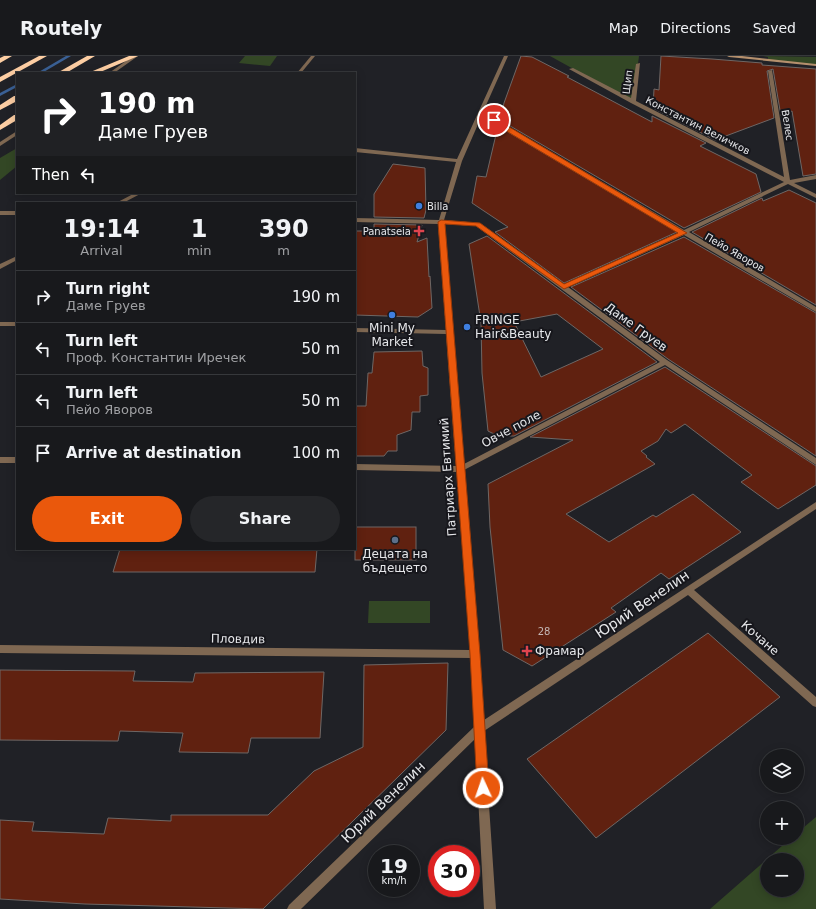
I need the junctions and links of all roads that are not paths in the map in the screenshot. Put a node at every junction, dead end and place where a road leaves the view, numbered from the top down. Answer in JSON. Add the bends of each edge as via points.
{"nodes":[{"id":1,"x":9,"y":56,"type":"edge"},
{"id":2,"x":44,"y":56,"type":"edge"},
{"id":3,"x":92,"y":56,"type":"edge"},
{"id":4,"x":135,"y":56,"type":"edge"},
{"id":5,"x":313,"y":56,"type":"edge"},
{"id":6,"x":506,"y":56,"type":"edge"},
{"id":7,"x":729,"y":56,"type":"edge"},
{"id":8,"x":0,"y":61,"type":"edge"},
{"id":9,"x":638,"y":64,"type":"dead end"},
{"id":10,"x":816,"y":65,"type":"edge"},
{"id":11,"x":571,"y":69,"type":"dead end"},
{"id":12,"x":770,"y":71,"type":"dead end"},
{"id":13,"x":64,"y":72,"type":"edge"},
{"id":14,"x":95,"y":72,"type":"edge"},
{"id":15,"x":112,"y":72,"type":"edge"},
{"id":16,"x":300,"y":72,"type":"edge"},
{"id":17,"x":0,"y":80,"type":"edge"},
{"id":18,"x":16,"y":99,"type":"edge"},
{"id":19,"x":633,"y":102,"type":"junction"},
{"id":20,"x":0,"y":108,"type":"edge"},
{"id":21,"x":480,"y":112,"type":"junction"},
{"id":22,"x":16,"y":118,"type":"edge"},
{"id":23,"x":0,"y":128,"type":"edge"},
{"id":24,"x":16,"y":134,"type":"edge"},
{"id":25,"x":0,"y":144,"type":"edge"},
{"id":26,"x":356,"y":150,"type":"edge"},
{"id":27,"x":459,"y":161,"type":"junction"},
{"id":28,"x":816,"y":177,"type":"edge"},
{"id":29,"x":788,"y":182,"type":"junction"},
{"id":30,"x":137,"y":194,"type":"edge"},
{"id":31,"x":816,"y":196,"type":"edge"},
{"id":32,"x":121,"y":202,"type":"edge"},
{"id":33,"x":0,"y":212,"type":"edge"},
{"id":34,"x":16,"y":213,"type":"edge"},
{"id":35,"x":356,"y":220,"type":"edge"},
{"id":36,"x":441,"y":222,"type":"junction"},
{"id":37,"x":684,"y":233,"type":"junction"},
{"id":38,"x":16,"y":259,"type":"edge"},
{"id":39,"x":0,"y":267,"type":"edge"},
{"id":40,"x":564,"y":287,"type":"junction"},
{"id":41,"x":816,"y":310,"type":"edge"},
{"id":42,"x":0,"y":324,"type":"edge"},
{"id":43,"x":16,"y":324,"type":"edge"},
{"id":44,"x":356,"y":330,"type":"edge"},
{"id":45,"x":450,"y":332,"type":"junction"},
{"id":46,"x":665,"y":362,"type":"junction"},
{"id":47,"x":0,"y":460,"type":"edge"},
{"id":48,"x":16,"y":460,"type":"edge"},
{"id":49,"x":816,"y":462,"type":"edge"},
{"id":50,"x":356,"y":467,"type":"edge"},
{"id":51,"x":460,"y":469,"type":"junction"},
{"id":52,"x":816,"y":505,"type":"edge"},
{"id":53,"x":688,"y":590,"type":"junction"},
{"id":54,"x":0,"y":649,"type":"edge"},
{"id":55,"x":475,"y":654,"type":"junction"},
{"id":56,"x":816,"y":703,"type":"edge"},
{"id":57,"x":480,"y":728,"type":"junction"},
{"id":58,"x":293,"y":909,"type":"edge"},
{"id":59,"x":490,"y":909,"type":"edge"}],
"edges":[{"from":1,"to":8,"type":"highway"},
{"from":2,"to":17,"type":"highway"},
{"from":3,"to":13,"type":"highway"},
{"from":4,"to":14,"type":"highway"},
{"from":4,"to":15,"type":"street"},
{"from":5,"to":16,"type":"street"},
{"from":6,"to":21,"type":"street","name":"Патриарх Евтимий"},
{"from":7,"to":10,"type":"main road"},
{"from":9,"to":19,"type":"street","name":"Щип"},
{"from":11,"to":19,"type":"street","name":"Константин Величков"},
{"from":12,"to":29,"type":"street","name":"Велес"},
{"from":18,"to":20,"type":"highway"},
{"from":19,"to":29,"type":"street","name":"Константин Величков"},
{"from":21,"to":27,"type":"street","name":"Патриарх Евтимий"},
{"from":21,"to":37,"type":"street","name":"Пейо Яворов"},
{"from":22,"to":23,"type":"highway"},
{"from":24,"to":25,"type":"street"},
{"from":26,"to":27,"type":"street"},
{"from":27,"to":36,"type":"street","name":"Патриарх Евтимий"},
{"from":28,"to":29,"type":"street"},
{"from":29,"to":31,"type":"street","name":"Константин Величков"},
{"from":29,"to":37,"type":"street"},
{"from":30,"to":32,"type":"street"},
{"from":33,"to":34,"type":"street"},
{"from":35,"to":36,"type":"street","name":"Даме Груев"},
{"from":36,"to":40,"type":"street","name":"Даме Груев","via":[[478,224]]},
{"from":36,"to":45,"type":"street","name":"Патриарх Евтимий"},
{"from":37,"to":40,"type":"street"},
{"from":37,"to":41,"type":"street","name":"Пейо Яворов"},
{"from":38,"to":39,"type":"street"},
{"from":40,"to":46,"type":"street","name":"Даме Груев"},
{"from":42,"to":43,"type":"street"},
{"from":44,"to":45,"type":"street"},
{"from":45,"to":51,"type":"street","name":"Патриарх Евтимий"},
{"from":46,"to":49,"type":"street","name":"Даме Груев"},
{"from":46,"to":51,"type":"street","name":"Овче поле"},
{"from":47,"to":48,"type":"street"},
{"from":50,"to":51,"type":"street","name":"Овче поле"},
{"from":51,"to":55,"type":"street","name":"Патриарх Евтимий"},
{"from":52,"to":53,"type":"street","name":"Юрий Венелин"},
{"from":53,"to":56,"type":"street","name":"Кочане"},
{"from":53,"to":57,"type":"street","name":"Юрий Венелин"},
{"from":54,"to":55,"type":"street","name":"Пловдив"},
{"from":55,"to":57,"type":"street","name":"Патриарх Евтимий"},
{"from":57,"to":58,"type":"street","name":"Юрий Венелин"},
{"from":57,"to":59,"type":"street","name":"Патриарх Евтимий"}]}
